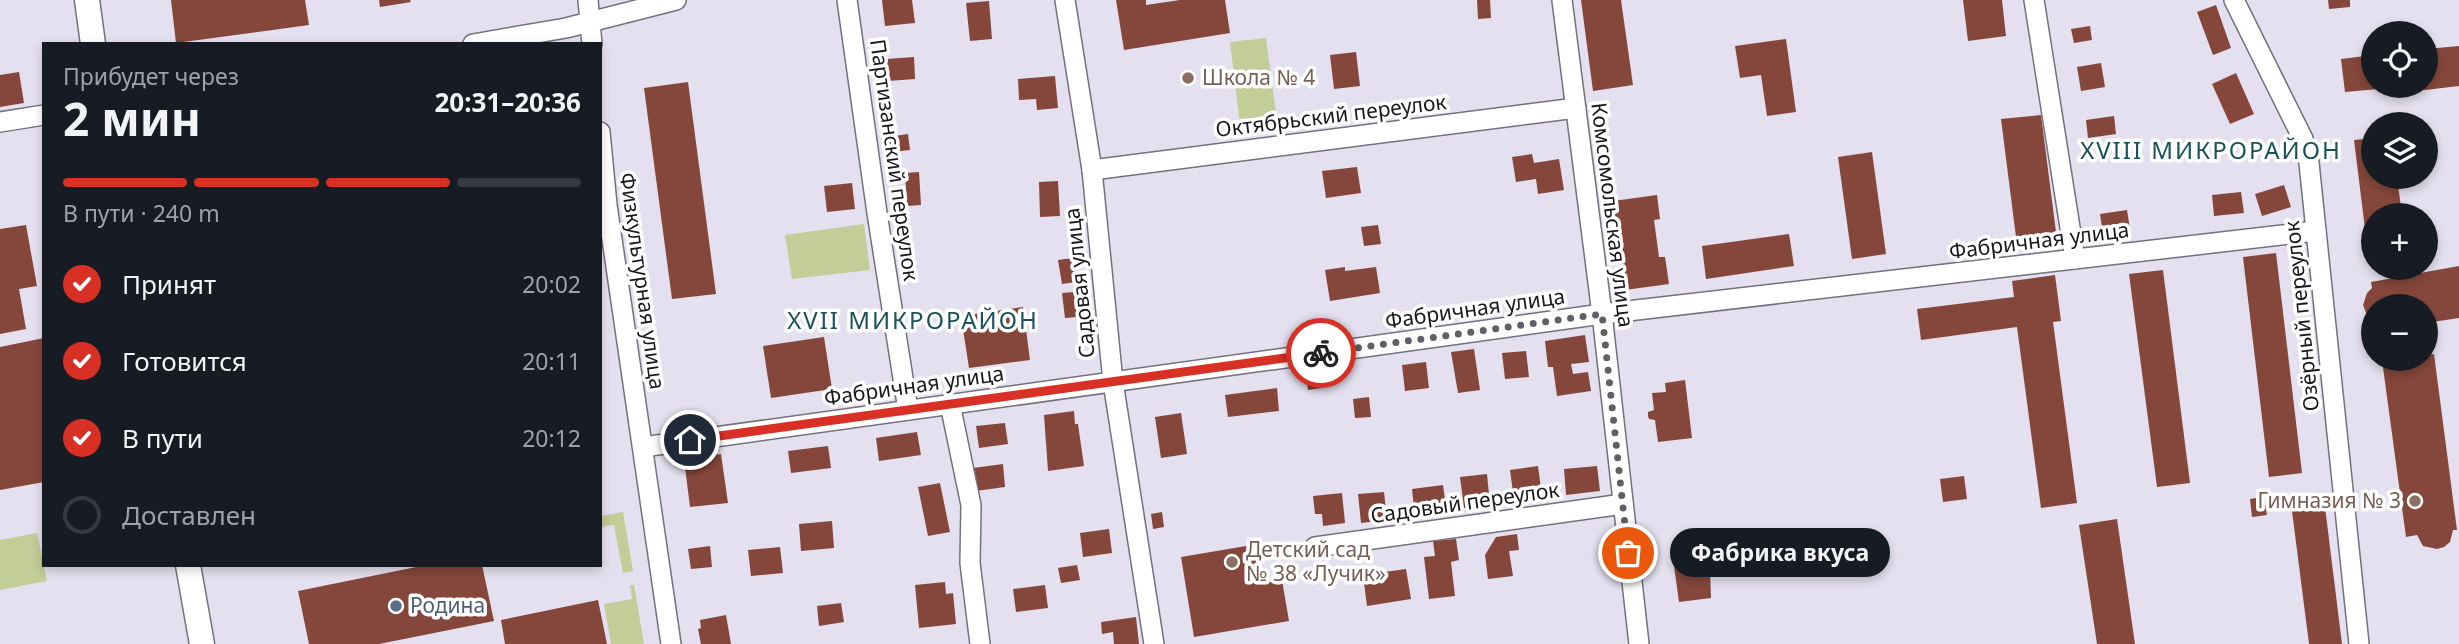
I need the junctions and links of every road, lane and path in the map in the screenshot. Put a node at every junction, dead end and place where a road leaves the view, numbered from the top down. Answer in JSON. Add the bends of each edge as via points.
{"nodes":[{"id":1,"x":87,"y":0,"type":"edge"},
{"id":2,"x":588,"y":0,"type":"edge"},
{"id":3,"x":676,"y":0,"type":"edge"},
{"id":4,"x":847,"y":0,"type":"edge"},
{"id":5,"x":1065,"y":0,"type":"edge"},
{"id":6,"x":1562,"y":0,"type":"edge"},
{"id":7,"x":2034,"y":0,"type":"edge"},
{"id":8,"x":2234,"y":0,"type":"edge"},
{"id":9,"x":590,"y":23,"type":"junction"},
{"id":10,"x":93,"y":42,"type":"edge"},
{"id":11,"x":484,"y":42,"type":"edge"},
{"id":12,"x":592,"y":42,"type":"edge"},
{"id":13,"x":1576,"y":107,"type":"junction"},
{"id":14,"x":42,"y":115,"type":"edge"},
{"id":15,"x":0,"y":122,"type":"edge"},
{"id":16,"x":602,"y":153,"type":"edge"},
{"id":17,"x":1092,"y":170,"type":"junction"},
{"id":18,"x":2316,"y":231,"type":"junction"},
{"id":19,"x":2075,"y":259,"type":"junction"},
{"id":20,"x":1602,"y":314,"type":"junction"},
{"id":21,"x":1113,"y":382,"type":"junction"},
{"id":22,"x":950,"y":404,"type":"junction"},
{"id":23,"x":908,"y":410,"type":"junction"},
{"id":24,"x":643,"y":447,"type":"junction"},
{"id":25,"x":1623,"y":504,"type":"junction"},
{"id":26,"x":1315,"y":547,"type":"dead end"},
{"id":27,"x":188,"y":567,"type":"edge"},
{"id":28,"x":202,"y":644,"type":"edge"},
{"id":29,"x":671,"y":644,"type":"edge"},
{"id":30,"x":980,"y":644,"type":"edge"},
{"id":31,"x":1154,"y":644,"type":"edge"},
{"id":32,"x":1639,"y":644,"type":"edge"},
{"id":33,"x":2359,"y":644,"type":"edge"}],
"edges":[{"from":1,"to":10,"type":"main road"},
{"from":2,"to":9,"type":"street"},
{"from":3,"to":9,"type":"street"},
{"from":4,"to":23,"type":"street","name":"Партизанский переулок"},
{"from":5,"to":17,"type":"street","name":"Садовая улица"},
{"from":6,"to":13,"type":"street","name":"Комсомольская улица"},
{"from":7,"to":19,"type":"street"},
{"from":8,"to":18,"type":"street","name":"Озёрный переулок","via":[[2303,139]]},
{"from":9,"to":11,"type":"street"},
{"from":9,"to":12,"type":"street"},
{"from":13,"to":17,"type":"street","name":"Октябрьский переулок"},
{"from":13,"to":20,"type":"street","name":"Комсомольская улица"},
{"from":14,"to":15,"type":"street"},
{"from":16,"to":24,"type":"street","name":"Физкультурная улица"},
{"from":17,"to":21,"type":"street","name":"Садовая улица"},
{"from":18,"to":19,"type":"street","name":"Фабричная улица"},
{"from":18,"to":33,"type":"street","name":"Озёрный переулок"},
{"from":19,"to":20,"type":"street","name":"Фабричная улица"},
{"from":20,"to":21,"type":"street","name":"Фабричная улица"},
{"from":20,"to":25,"type":"street","name":"Комсомольская улица"},
{"from":21,"to":22,"type":"street","name":"Фабричная улица"},
{"from":21,"to":31,"type":"street","name":"Садовая улица"},
{"from":22,"to":23,"type":"street","name":"Фабричная улица"},
{"from":22,"to":30,"type":"street","via":[[971,505],[970,563]]},
{"from":23,"to":24,"type":"street","name":"Фабричная улица"},
{"from":24,"to":29,"type":"street","name":"Физкультурная улица"},
{"from":25,"to":26,"type":"street","name":"Садовый переулок"},
{"from":25,"to":32,"type":"street","name":"Комсомольская улица"},
{"from":27,"to":28,"type":"main road"}]}
